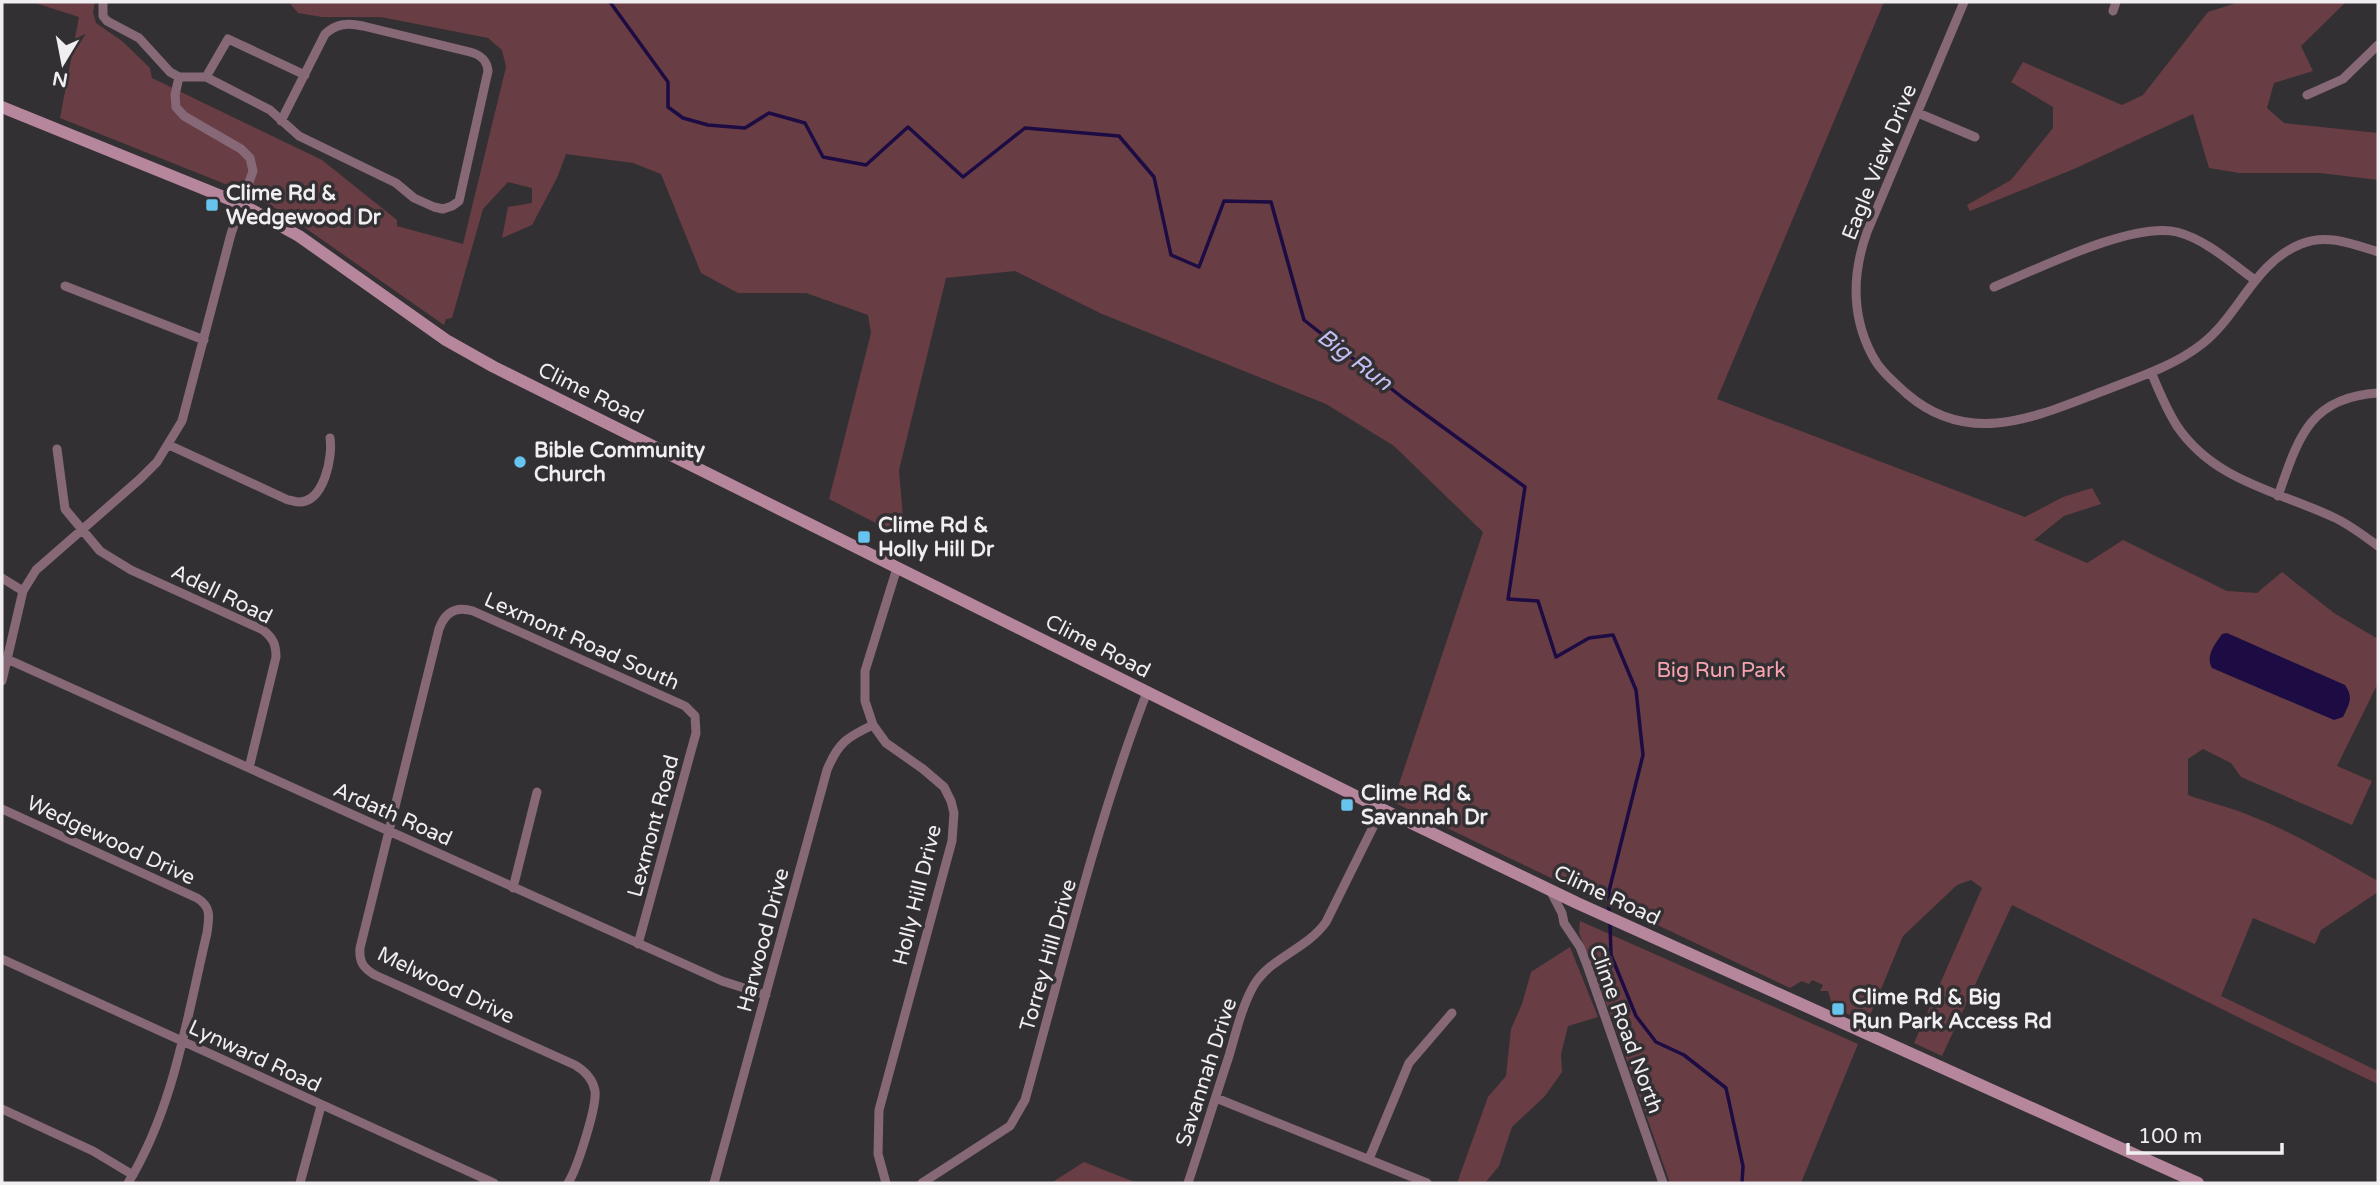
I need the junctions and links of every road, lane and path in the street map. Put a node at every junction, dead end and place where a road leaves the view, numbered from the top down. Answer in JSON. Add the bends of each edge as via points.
{"nodes":[{"id":1,"x":1964,"y":2,"type":"edge"},
{"id":2,"x":102,"y":5,"type":"edge"},
{"id":3,"x":2378,"y":45,"type":"edge"},
{"id":4,"x":305,"y":75,"type":"junction"},
{"id":5,"x":179,"y":77,"type":"junction"},
{"id":6,"x":206,"y":77,"type":"junction"},
{"id":7,"x":2307,"y":95,"type":"dead end"},
{"id":8,"x":2,"y":107,"type":"edge"},
{"id":9,"x":1918,"y":113,"type":"junction"},
{"id":10,"x":281,"y":121,"type":"junction"},
{"id":11,"x":1975,"y":137,"type":"dead end"},
{"id":12,"x":241,"y":204,"type":"junction"},
{"id":13,"x":2378,"y":252,"type":"edge"},
{"id":14,"x":2255,"y":280,"type":"junction"},
{"id":15,"x":65,"y":286,"type":"dead end"},
{"id":16,"x":1994,"y":287,"type":"dead end"},
{"id":17,"x":204,"y":340,"type":"junction"},
{"id":18,"x":2151,"y":372,"type":"junction"},
{"id":19,"x":2378,"y":393,"type":"edge"},
{"id":20,"x":330,"y":438,"type":"dead end"},
{"id":21,"x":169,"y":445,"type":"junction"},
{"id":22,"x":57,"y":449,"type":"dead end"},
{"id":23,"x":2278,"y":496,"type":"junction"},
{"id":24,"x":82,"y":529,"type":"junction"},
{"id":25,"x":2378,"y":546,"type":"edge"},
{"id":26,"x":897,"y":568,"type":"junction"},
{"id":27,"x":2,"y":578,"type":"edge"},
{"id":28,"x":23,"y":591,"type":"junction"},
{"id":29,"x":450,"y":612,"type":"joint"},
{"id":30,"x":7,"y":659,"type":"junction"},
{"id":31,"x":2,"y":681,"type":"edge"},
{"id":32,"x":1147,"y":692,"type":"junction"},
{"id":33,"x":695,"y":716,"type":"joint"},
{"id":34,"x":873,"y":725,"type":"junction"},
{"id":35,"x":249,"y":768,"type":"junction"},
{"id":36,"x":537,"y":793,"type":"dead end"},
{"id":37,"x":2,"y":809,"type":"edge"},
{"id":38,"x":1382,"y":809,"type":"junction"},
{"id":39,"x":389,"y":831,"type":"junction"},
{"id":40,"x":513,"y":888,"type":"junction"},
{"id":41,"x":1551,"y":890,"type":"junction"},
{"id":42,"x":638,"y":944,"type":"junction"},
{"id":43,"x":2,"y":958,"type":"edge"},
{"id":44,"x":766,"y":996,"type":"junction"},
{"id":45,"x":1452,"y":1013,"type":"dead end"},
{"id":46,"x":181,"y":1042,"type":"junction"},
{"id":47,"x":1216,"y":1098,"type":"junction"},
{"id":48,"x":321,"y":1106,"type":"junction"},
{"id":49,"x":2,"y":1109,"type":"edge"},
{"id":50,"x":1369,"y":1159,"type":"junction"},
{"id":51,"x":131,"y":1179,"type":"edge"},
{"id":52,"x":300,"y":1183,"type":"edge"},
{"id":53,"x":494,"y":1183,"type":"edge"},
{"id":54,"x":568,"y":1183,"type":"edge"},
{"id":55,"x":714,"y":1183,"type":"edge"},
{"id":56,"x":887,"y":1183,"type":"edge"},
{"id":57,"x":922,"y":1183,"type":"edge"},
{"id":58,"x":1188,"y":1183,"type":"edge"},
{"id":59,"x":1427,"y":1183,"type":"edge"},
{"id":60,"x":1663,"y":1183,"type":"edge"},
{"id":61,"x":2198,"y":1183,"type":"edge"}],
"edges":[{"from":1,"to":9,"type":"street","name":"Eagle View Drive"},
{"from":2,"to":5,"type":"street","via":[[107,22],[139,38]]},
{"from":3,"to":7,"type":"street","via":[[2343,79]]},
{"from":4,"to":6,"type":"street","via":[[228,39]]},
{"from":4,"to":10,"type":"street"},
{"from":4,"to":10,"type":"street","via":[[325,34],[333,26],[348,23],[477,54],[488,71],[459,201],[443,209],[434,207],[396,183],[299,136]]},
{"from":5,"to":6,"type":"street"},
{"from":5,"to":12,"type":"street","via":[[176,107],[250,158],[253,171]]},
{"from":6,"to":10,"type":"street","via":[[270,110]]},
{"from":8,"to":12,"type":"main road","name":"Clime Road"},
{"from":9,"to":11,"type":"street"},
{"from":9,"to":18,"type":"street","name":"Eagle View Drive","via":[[1867,232],[1857,268],[1860,325],[1887,376],[1933,411],[1959,421],[1998,424],[2039,416]]},
{"from":12,"to":17,"type":"street"},
{"from":12,"to":26,"type":"main road","name":"Clime Road","via":[[299,236],[407,314],[494,367]]},
{"from":13,"to":14,"type":"street","name":"Eagle View Drive","via":[[2348,242],[2312,240],[2279,255]]},
{"from":14,"to":16,"type":"street","via":[[2205,244],[2177,232],[2143,230]]},
{"from":14,"to":18,"type":"street","name":"Eagle View Drive","via":[[2204,342]]},
{"from":15,"to":17,"type":"street"},
{"from":17,"to":21,"type":"street","via":[[182,421]]},
{"from":18,"to":23,"type":"street","via":[[2167,410],[2194,446],[2236,479]]},
{"from":19,"to":23,"type":"street","via":[[2337,402],[2310,422]]},
{"from":20,"to":21,"type":"street","via":[[332,452],[318,490],[299,502]]},
{"from":21,"to":24,"type":"street","via":[[140,480]]},
{"from":22,"to":24,"type":"street","via":[[65,509]]},
{"from":23,"to":25,"type":"street","via":[[2335,518]]},
{"from":24,"to":28,"type":"street","via":[[36,570]]},
{"from":24,"to":35,"type":"street","name":"Adell Road","via":[[118,564],[271,636],[276,657]]},
{"from":26,"to":32,"type":"main road","name":"Clime Road"},
{"from":26,"to":34,"type":"street","name":"Holly Hill Drive","via":[[865,671],[865,701]]},
{"from":27,"to":28,"type":"street"},
{"from":28,"to":30,"type":"street"},
{"from":29,"to":33,"type":"street","name":"Lexmont Road South","via":[[461,608],[473,611],[685,706]]},
{"from":29,"to":39,"type":"street","name":"Melwood Drive","via":[[439,629]]},
{"from":30,"to":31,"type":"street"},
{"from":30,"to":35,"type":"street","name":"Ardath Road"},
{"from":32,"to":38,"type":"main road","name":"Clime Road"},
{"from":32,"to":57,"type":"street","name":"Torrey Hill Drive","via":[[1127,743],[1025,1100],[1010,1126]]},
{"from":33,"to":42,"type":"street","name":"Lexmont Road","via":[[696,733]]},
{"from":34,"to":44,"type":"street","name":"Harwood Drive","via":[[839,746],[827,770]]},
{"from":34,"to":56,"type":"street","name":"Holly Hill Drive","via":[[886,743],[944,787],[954,813],[952,841],[879,1110],[878,1154]]},
{"from":35,"to":39,"type":"street","name":"Ardath Road"},
{"from":36,"to":40,"type":"street"},
{"from":37,"to":46,"type":"street","name":"Wedgewood Drive","via":[[204,902],[210,915],[208,933]]},
{"from":38,"to":41,"type":"main road","name":"Clime Road"},
{"from":38,"to":47,"type":"street","name":"Savannah Drive","via":[[1326,922],[1255,984]]},
{"from":39,"to":40,"type":"street","name":"Ardath Road"},
{"from":39,"to":54,"type":"street","name":"Melwood Drive","via":[[360,948],[362,965],[584,1071],[595,1093]]},
{"from":40,"to":42,"type":"street","name":"Ardath Road"},
{"from":41,"to":60,"type":"street","name":"Clime Road North","via":[[1587,965]]},
{"from":41,"to":61,"type":"main road","name":"Clime Road"},
{"from":42,"to":44,"type":"street","name":"Ardath Road"},
{"from":43,"to":46,"type":"street","name":"Lynward Road"},
{"from":44,"to":55,"type":"street","name":"Harwood Drive"},
{"from":45,"to":50,"type":"street","via":[[1409,1063]]},
{"from":46,"to":48,"type":"street","name":"Lynward Road"},
{"from":46,"to":51,"type":"street","name":"Wedgewood Drive","via":[[163,1108]]},
{"from":47,"to":50,"type":"street"},
{"from":47,"to":58,"type":"street","name":"Savannah Drive"},
{"from":48,"to":52,"type":"street"},
{"from":48,"to":53,"type":"street","name":"Lynward Road"},
{"from":49,"to":51,"type":"street","via":[[93,1151]]},
{"from":50,"to":59,"type":"street"}]}
